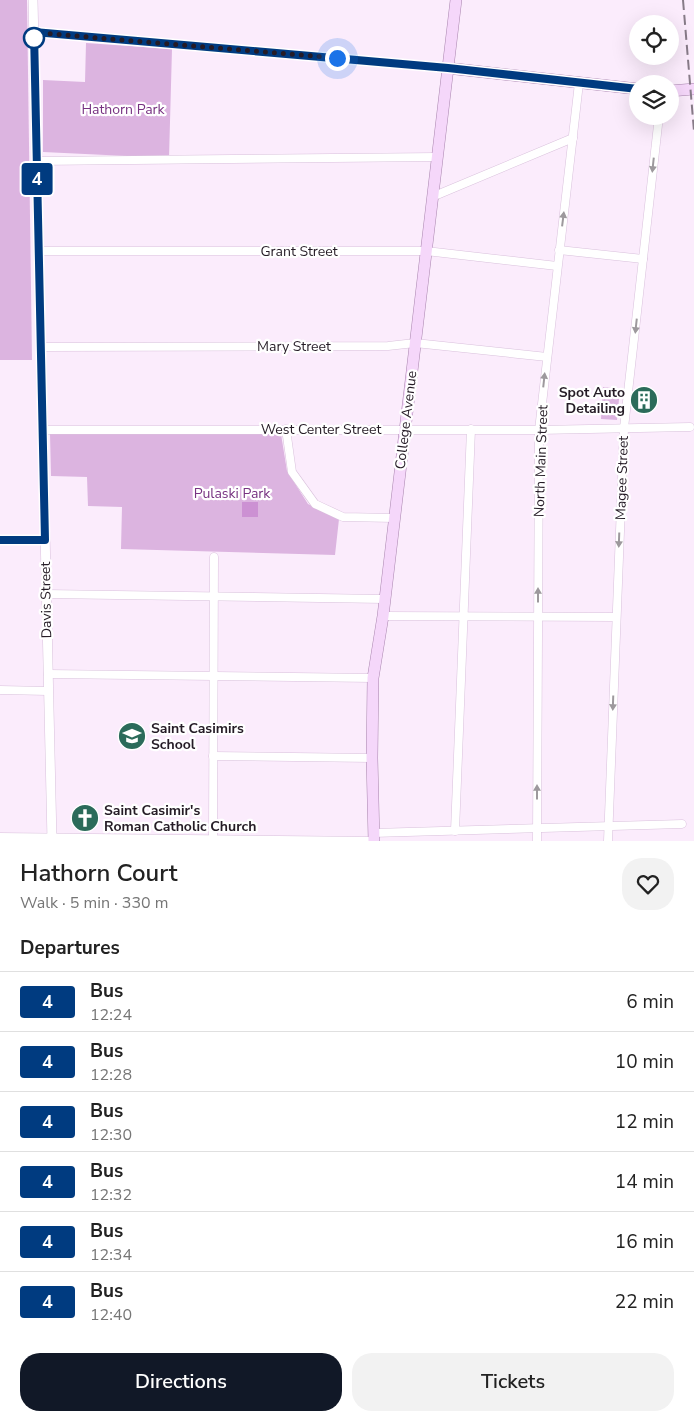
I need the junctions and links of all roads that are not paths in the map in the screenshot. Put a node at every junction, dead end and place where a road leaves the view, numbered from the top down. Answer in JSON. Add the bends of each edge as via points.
{"nodes":[{"id":1,"x":34,"y":0,"type":"edge"},
{"id":2,"x":456,"y":0,"type":"edge"},
{"id":3,"x":34,"y":32,"type":"junction"},
{"id":4,"x":448,"y":68,"type":"junction"},
{"id":5,"x":579,"y":83,"type":"junction"},
{"id":6,"x":629,"y":88,"type":"edge"},
{"id":7,"x":694,"y":89,"type":"edge"},
{"id":8,"x":679,"y":90,"type":"edge"},
{"id":9,"x":658,"y":125,"type":"edge"},
{"id":10,"x":573,"y":138,"type":"junction"},
{"id":11,"x":437,"y":157,"type":"junction"},
{"id":12,"x":37,"y":161,"type":"junction"},
{"id":13,"x":432,"y":197,"type":"junction"},
{"id":14,"x":559,"y":250,"type":"junction"},
{"id":15,"x":39,"y":251,"type":"junction"},
{"id":16,"x":426,"y":251,"type":"junction"},
{"id":17,"x":643,"y":259,"type":"junction"},
{"id":18,"x":558,"y":266,"type":"junction"},
{"id":19,"x":415,"y":343,"type":"junction"},
{"id":20,"x":41,"y":346,"type":"junction"},
{"id":21,"x":547,"y":357,"type":"junction"},
{"id":22,"x":690,"y":427,"type":"dead end"},
{"id":23,"x":471,"y":428,"type":"junction"},
{"id":24,"x":624,"y":428,"type":"junction"},
{"id":25,"x":286,"y":429,"type":"junction"},
{"id":26,"x":405,"y":429,"type":"junction"},
{"id":27,"x":42,"y":430,"type":"junction"},
{"id":28,"x":539,"y":430,"type":"junction"},
{"id":29,"x":394,"y":518,"type":"junction"},
{"id":30,"x":0,"y":540,"type":"edge"},
{"id":31,"x":45,"y":540,"type":"junction"},
{"id":32,"x":214,"y":557,"type":"dead end"},
{"id":33,"x":46,"y":594,"type":"junction"},
{"id":34,"x":214,"y":597,"type":"junction"},
{"id":35,"x":384,"y":599,"type":"junction"},
{"id":36,"x":383,"y":616,"type":"junction"},
{"id":37,"x":464,"y":616,"type":"junction"},
{"id":38,"x":538,"y":617,"type":"junction"},
{"id":39,"x":616,"y":618,"type":"junction"},
{"id":40,"x":48,"y":674,"type":"junction"},
{"id":41,"x":214,"y":677,"type":"junction"},
{"id":42,"x":373,"y":678,"type":"junction"},
{"id":43,"x":0,"y":690,"type":"edge"},
{"id":44,"x":48,"y":691,"type":"junction"},
{"id":45,"x":213,"y":756,"type":"junction"},
{"id":46,"x":372,"y":758,"type":"junction"},
{"id":47,"x":682,"y":824,"type":"dead end"},
{"id":48,"x":608,"y":828,"type":"junction"},
{"id":49,"x":536,"y":830,"type":"junction"},
{"id":50,"x":455,"y":831,"type":"junction"},
{"id":51,"x":0,"y":836,"type":"edge"},
{"id":52,"x":374,"y":838,"type":"edge"},
{"id":53,"x":52,"y":839,"type":"edge"},
{"id":54,"x":213,"y":839,"type":"junction"},
{"id":55,"x":537,"y":841,"type":"edge"},
{"id":56,"x":608,"y":841,"type":"edge"}],
"edges":[{"from":1,"to":3,"type":"street","name":"Davis Street"},
{"from":2,"to":4,"type":"main road","name":"College Avenue"},
{"from":3,"to":4,"type":"street"},
{"from":3,"to":12,"type":"street","name":"Davis Street"},
{"from":4,"to":5,"type":"main road"},
{"from":4,"to":11,"type":"main road","name":"College Avenue"},
{"from":5,"to":6,"type":"main road"},
{"from":5,"to":10,"type":"street","name":"North Main Street"},
{"from":7,"to":8,"type":"main road"},
{"from":9,"to":17,"type":"street","name":"Magee Street","one_way":true},
{"from":10,"to":13,"type":"street"},
{"from":14,"to":10,"type":"street","name":"North Main Street","one_way":true},
{"from":11,"to":12,"type":"street"},
{"from":11,"to":13,"type":"main road","name":"College Avenue"},
{"from":12,"to":15,"type":"street","name":"Davis Street"},
{"from":13,"to":16,"type":"main road","name":"College Avenue"},
{"from":14,"to":17,"type":"street"},
{"from":14,"to":18,"type":"street","name":"North Main Street"},
{"from":15,"to":16,"type":"street","name":"Grant Street"},
{"from":15,"to":20,"type":"street","name":"Davis Street"},
{"from":16,"to":18,"type":"street","name":"Grant Street"},
{"from":16,"to":19,"type":"main road","name":"College Avenue"},
{"from":17,"to":24,"type":"street","name":"Magee Street","one_way":true},
{"from":18,"to":21,"type":"street","name":"North Main Street"},
{"from":19,"to":20,"type":"street","name":"Mary Street","via":[[388,346]]},
{"from":19,"to":21,"type":"street","name":"Mary Street"},
{"from":19,"to":26,"type":"main road","name":"College Avenue"},
{"from":20,"to":27,"type":"street","name":"Davis Street"},
{"from":28,"to":21,"type":"street","name":"North Main Street","one_way":true},
{"from":22,"to":24,"type":"street","name":"West Center Street"},
{"from":23,"to":26,"type":"street","name":"West Center Street"},
{"from":23,"to":28,"type":"street","name":"West Center Street"},
{"from":23,"to":37,"type":"street"},
{"from":24,"to":28,"type":"street","name":"West Center Street"},
{"from":24,"to":39,"type":"street","name":"Magee Street","one_way":true},
{"from":25,"to":26,"type":"street","name":"West Center Street"},
{"from":25,"to":27,"type":"street","name":"West Center Street"},
{"from":25,"to":29,"type":"street","via":[[292,472],[315,504],[343,517]]},
{"from":26,"to":29,"type":"main road","name":"College Avenue"},
{"from":27,"to":31,"type":"street","name":"Davis Street"},
{"from":38,"to":28,"type":"street","name":"North Main Street","one_way":true},
{"from":29,"to":35,"type":"main road","name":"College Avenue"},
{"from":30,"to":31,"type":"street"},
{"from":31,"to":33,"type":"street","name":"Davis Street"},
{"from":32,"to":34,"type":"street"},
{"from":33,"to":34,"type":"street"},
{"from":33,"to":40,"type":"street","name":"Davis Street"},
{"from":34,"to":35,"type":"street"},
{"from":34,"to":41,"type":"street"},
{"from":35,"to":36,"type":"main road","name":"College Avenue"},
{"from":36,"to":37,"type":"street"},
{"from":36,"to":42,"type":"main road","name":"College Avenue"},
{"from":37,"to":38,"type":"street"},
{"from":37,"to":50,"type":"street"},
{"from":38,"to":39,"type":"street"},
{"from":49,"to":38,"type":"street","name":"North Main Street","one_way":true},
{"from":39,"to":48,"type":"street","name":"Magee Street","one_way":true},
{"from":40,"to":41,"type":"street"},
{"from":40,"to":44,"type":"street","name":"Davis Street"},
{"from":41,"to":42,"type":"street"},
{"from":41,"to":45,"type":"street"},
{"from":42,"to":46,"type":"main road","name":"College Avenue"},
{"from":43,"to":44,"type":"street"},
{"from":44,"to":53,"type":"street","name":"Davis Street"},
{"from":45,"to":46,"type":"street"},
{"from":45,"to":54,"type":"street"},
{"from":46,"to":52,"type":"main road","name":"College Avenue"},
{"from":47,"to":48,"type":"street"},
{"from":48,"to":49,"type":"street"},
{"from":48,"to":56,"type":"street","name":"Magee Street"},
{"from":49,"to":50,"type":"street"},
{"from":49,"to":55,"type":"street","name":"North Main Street"},
{"from":50,"to":52,"type":"street"},
{"from":51,"to":53,"type":"street"},
{"from":52,"to":54,"type":"street"},
{"from":53,"to":54,"type":"street"}]}
